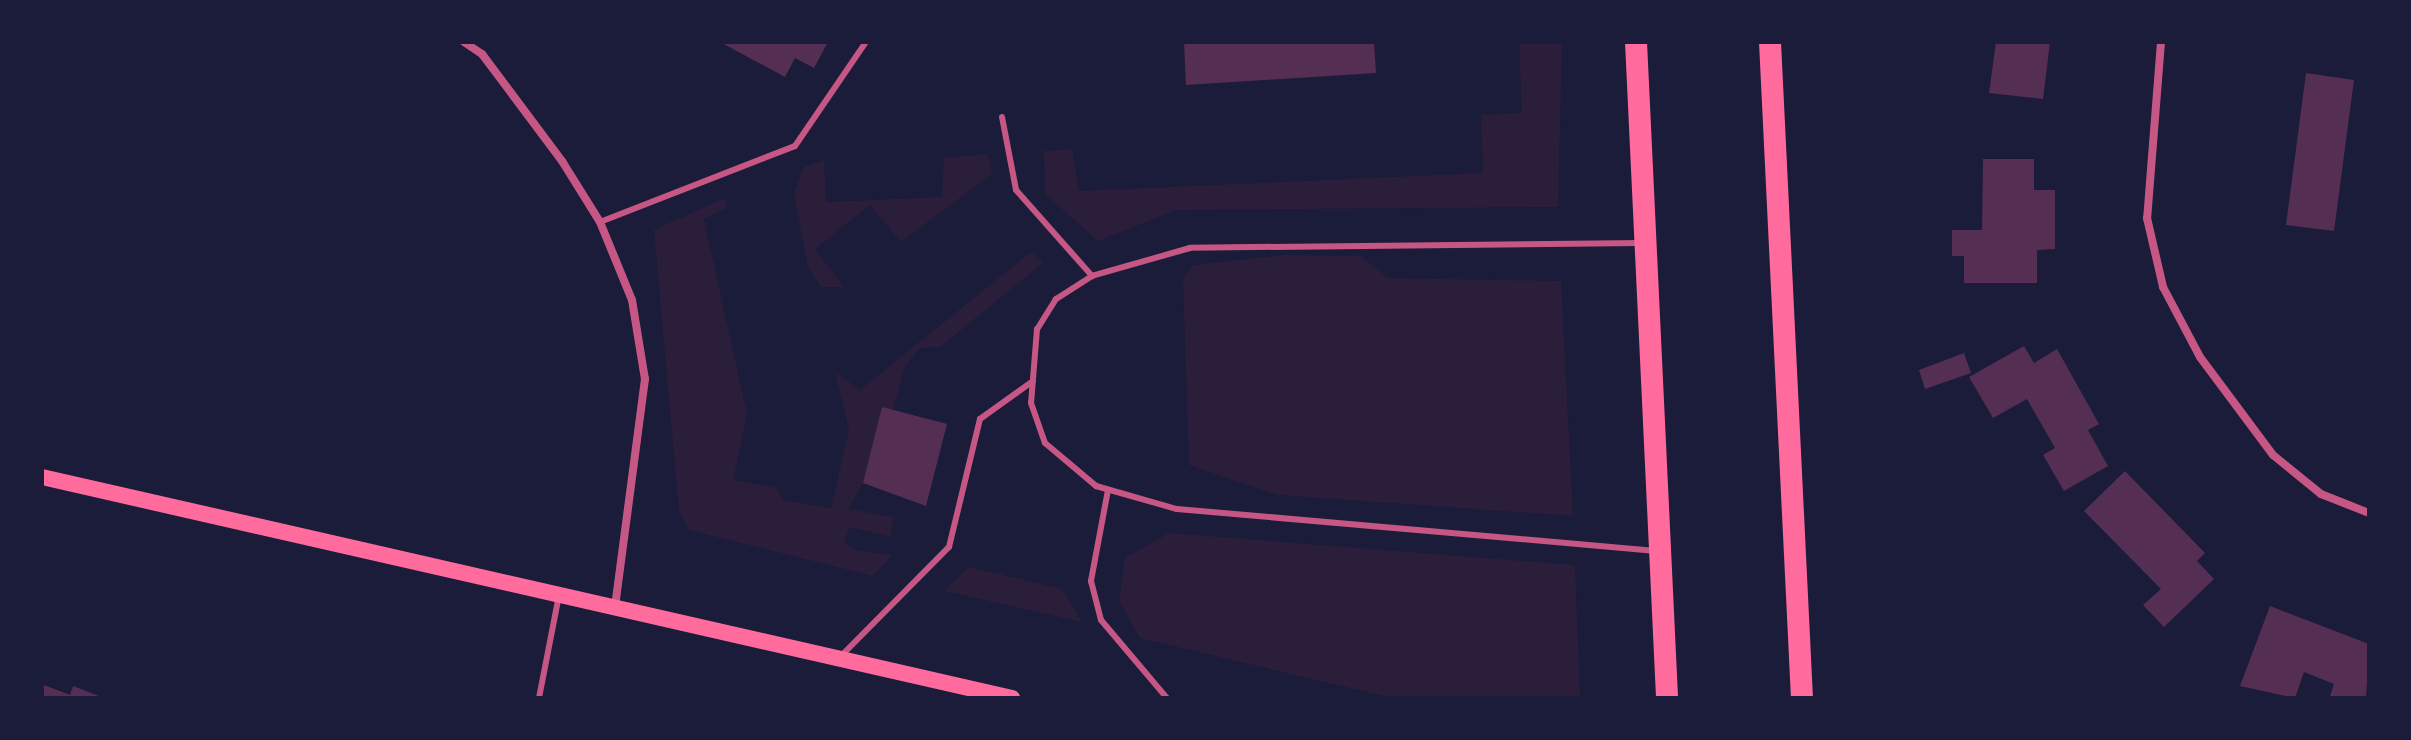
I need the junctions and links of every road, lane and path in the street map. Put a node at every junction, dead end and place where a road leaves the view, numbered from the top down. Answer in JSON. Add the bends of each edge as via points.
{"nodes":[{"id":1,"x":464,"y":42,"type":"edge"},
{"id":2,"x":866,"y":42,"type":"edge"},
{"id":3,"x":1636,"y":42,"type":"edge"},
{"id":4,"x":1770,"y":42,"type":"edge"},
{"id":5,"x":2161,"y":42,"type":"edge"},
{"id":6,"x":1002,"y":117,"type":"dead end"},
{"id":7,"x":600,"y":222,"type":"junction"},
{"id":8,"x":1646,"y":243,"type":"junction"},
{"id":9,"x":1092,"y":276,"type":"junction"},
{"id":10,"x":1033,"y":381,"type":"junction"},
{"id":11,"x":42,"y":477,"type":"edge"},
{"id":12,"x":1108,"y":490,"type":"junction"},
{"id":13,"x":2369,"y":513,"type":"edge"},
{"id":14,"x":1660,"y":551,"type":"junction"},
{"id":15,"x":559,"y":595,"type":"junction"},
{"id":16,"x":615,"y":609,"type":"junction"},
{"id":17,"x":838,"y":659,"type":"junction"},
{"id":18,"x":539,"y":698,"type":"edge"},
{"id":19,"x":1012,"y":698,"type":"edge"},
{"id":20,"x":1167,"y":698,"type":"edge"},
{"id":21,"x":1667,"y":698,"type":"edge"},
{"id":22,"x":1802,"y":698,"type":"edge"}],
"edges":[{"from":1,"to":7,"type":"street","via":[[520,103]]},
{"from":2,"to":7,"type":"lane","via":[[795,146]]},
{"from":3,"to":8,"type":"highway"},
{"from":4,"to":22,"type":"highway"},
{"from":5,"to":13,"type":"street","via":[[2147,218],[2163,287],[2200,357],[2273,455],[2321,494]]},
{"from":6,"to":9,"type":"lane","via":[[1016,190]]},
{"from":7,"to":16,"type":"street","via":[[632,300],[645,379]]},
{"from":8,"to":9,"type":"lane","via":[[1190,248]]},
{"from":8,"to":14,"type":"highway"},
{"from":9,"to":10,"type":"lane","via":[[1056,299],[1037,329]]},
{"from":10,"to":12,"type":"lane","via":[[1031,403],[1045,443]]},
{"from":10,"to":17,"type":"lane","via":[[980,419],[949,547]]},
{"from":11,"to":15,"type":"main road"},
{"from":12,"to":14,"type":"lane","via":[[1177,509]]},
{"from":12,"to":20,"type":"lane","via":[[1091,581],[1101,620]]},
{"from":14,"to":21,"type":"highway"},
{"from":15,"to":16,"type":"main road"},
{"from":15,"to":18,"type":"lane"},
{"from":16,"to":17,"type":"main road"},
{"from":17,"to":19,"type":"main road"}]}
